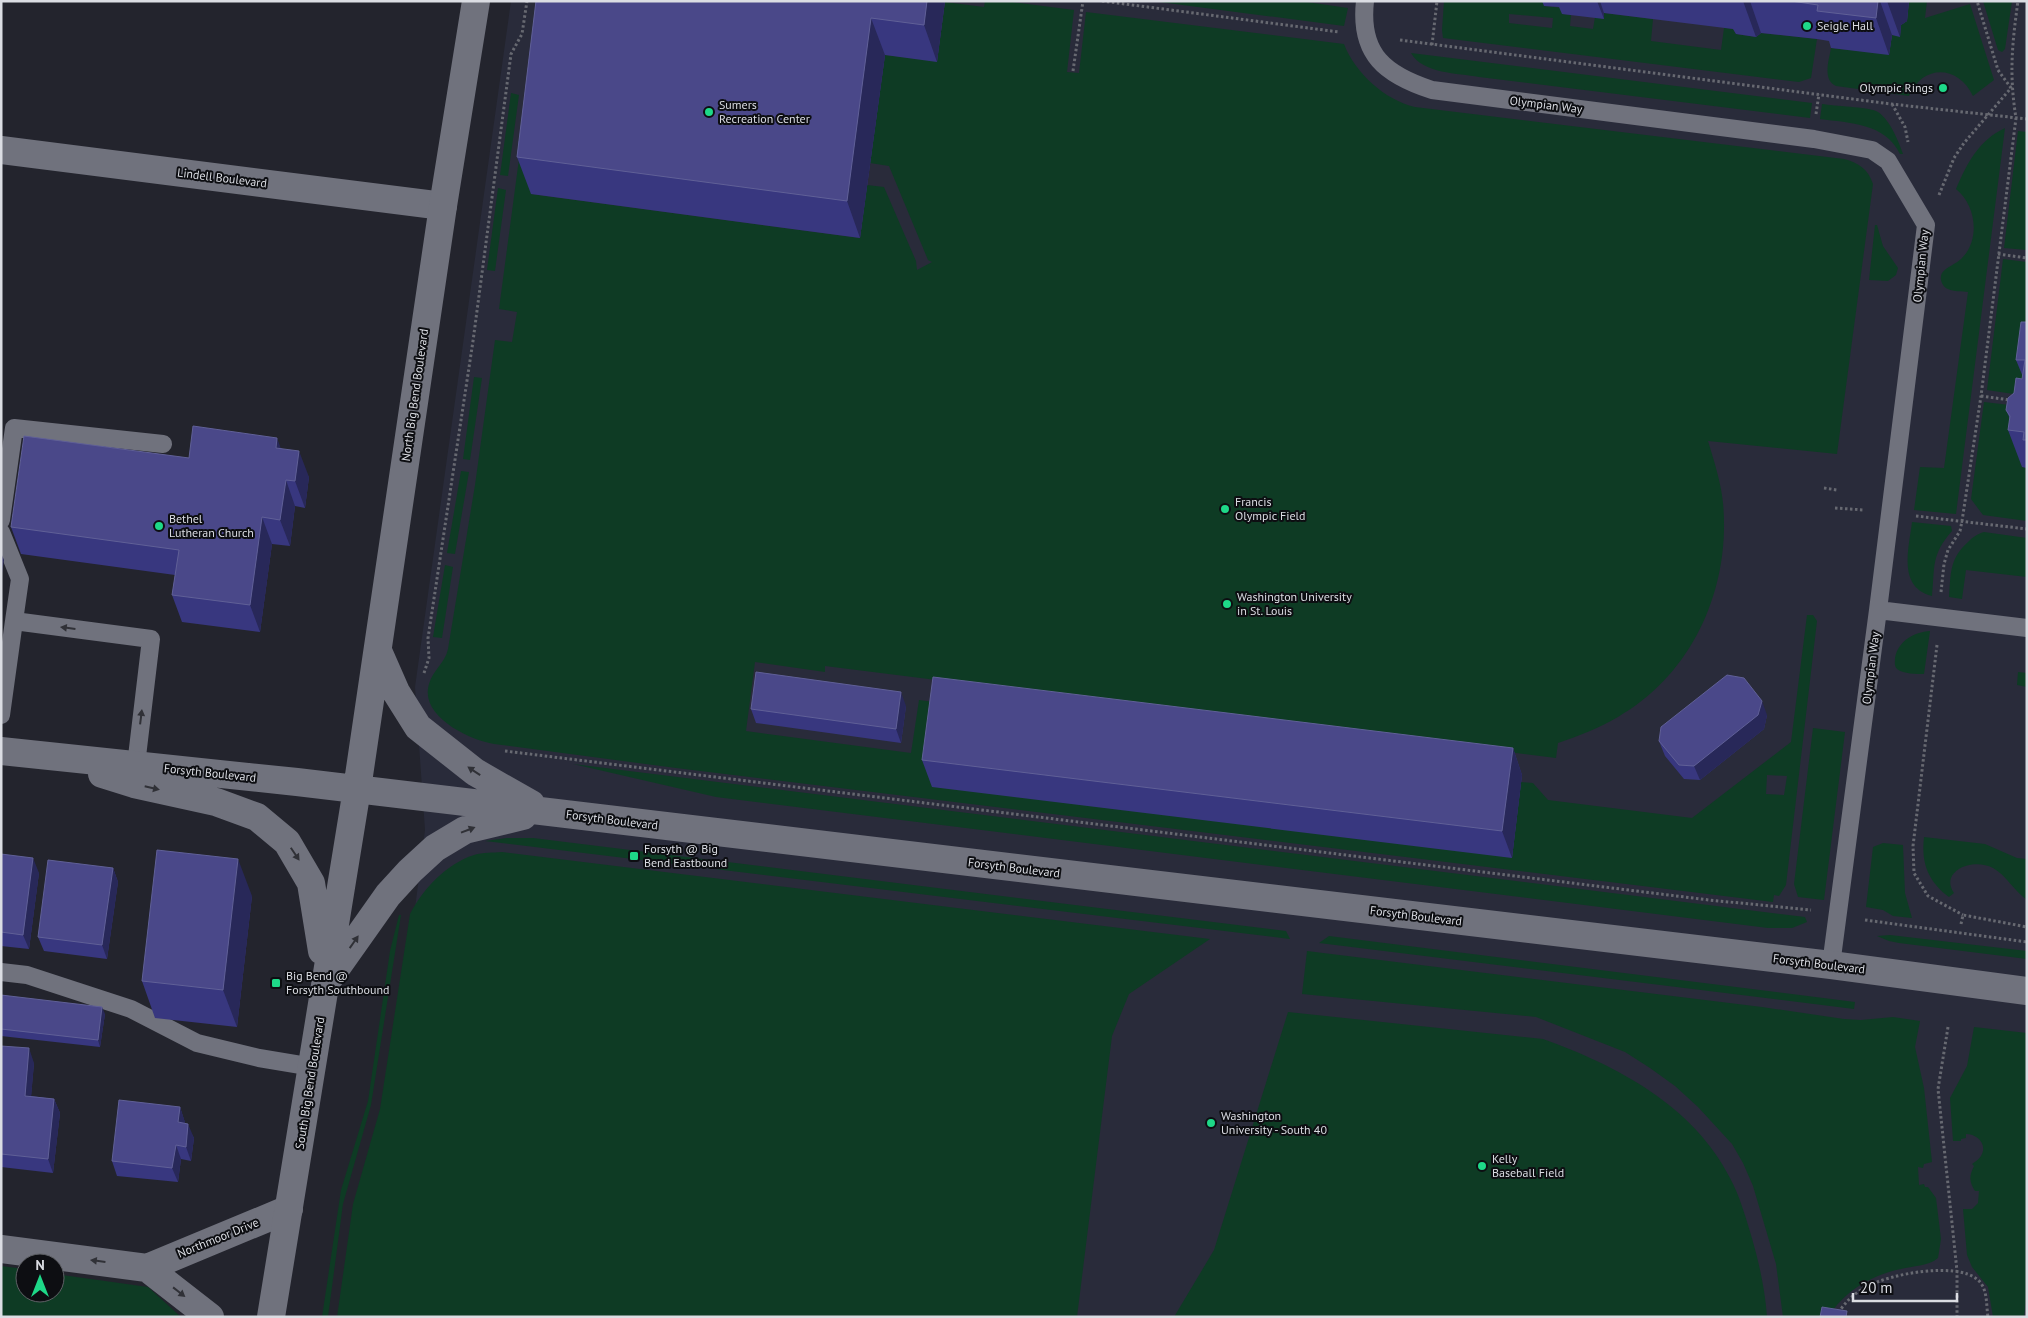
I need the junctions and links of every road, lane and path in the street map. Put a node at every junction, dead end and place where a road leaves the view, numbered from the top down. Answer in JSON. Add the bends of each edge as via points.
{"nodes":[{"id":1,"x":476,"y":1,"type":"edge"},
{"id":2,"x":527,"y":1,"type":"edge"},
{"id":3,"x":1084,"y":1,"type":"edge"},
{"id":4,"x":1102,"y":1,"type":"edge"},
{"id":5,"x":1365,"y":1,"type":"edge"},
{"id":6,"x":1437,"y":1,"type":"edge"},
{"id":7,"x":1977,"y":1,"type":"edge"},
{"id":8,"x":2018,"y":1,"type":"edge"},
{"id":9,"x":1366,"y":36,"type":"junction"},
{"id":10,"x":1432,"y":45,"type":"junction"},
{"id":11,"x":1073,"y":71,"type":"dead end"},
{"id":12,"x":2011,"y":88,"type":"junction"},
{"id":13,"x":1988,"y":116,"type":"junction"},
{"id":14,"x":2016,"y":118,"type":"junction"},
{"id":15,"x":2027,"y":119,"type":"edge"},
{"id":16,"x":1,"y":150,"type":"edge"},
{"id":17,"x":443,"y":206,"type":"junction"},
{"id":18,"x":1926,"y":225,"type":"junction"},
{"id":19,"x":1998,"y":254,"type":"junction"},
{"id":20,"x":2027,"y":258,"type":"edge"},
{"id":21,"x":1981,"y":396,"type":"junction"},
{"id":22,"x":2018,"y":401,"type":"edge"},
{"id":23,"x":163,"y":444,"type":"dead end"},
{"id":24,"x":1824,"y":488,"type":"dead end"},
{"id":25,"x":1837,"y":490,"type":"dead end"},
{"id":26,"x":1835,"y":508,"type":"dead end"},
{"id":27,"x":1870,"y":511,"type":"dead end"},
{"id":28,"x":1913,"y":516,"type":"dead end"},
{"id":29,"x":1,"y":520,"type":"edge"},
{"id":30,"x":1962,"y":521,"type":"junction"},
{"id":31,"x":2027,"y":529,"type":"edge"},
{"id":32,"x":1,"y":532,"type":"edge"},
{"id":33,"x":1941,"y":597,"type":"dead end"},
{"id":34,"x":1878,"y":610,"type":"junction"},
{"id":35,"x":14,"y":621,"type":"junction"},
{"id":36,"x":2027,"y":628,"type":"edge"},
{"id":37,"x":1937,"y":641,"type":"dead end"},
{"id":38,"x":378,"y":651,"type":"junction"},
{"id":39,"x":423,"y":680,"type":"dead end"},
{"id":40,"x":1,"y":715,"type":"edge"},
{"id":41,"x":496,"y":749,"type":"dead end"},
{"id":42,"x":1,"y":751,"type":"edge"},
{"id":43,"x":38,"y":756,"type":"junction"},
{"id":44,"x":136,"y":765,"type":"junction"},
{"id":45,"x":357,"y":789,"type":"junction"},
{"id":46,"x":546,"y":812,"type":"junction"},
{"id":47,"x":1818,"y":911,"type":"dead end"},
{"id":48,"x":1963,"y":915,"type":"junction"},
{"id":49,"x":1865,"y":920,"type":"dead end"},
{"id":50,"x":1961,"y":924,"type":"dead end"},
{"id":51,"x":2027,"y":928,"type":"edge"},
{"id":52,"x":2027,"y":942,"type":"edge"},
{"id":53,"x":1831,"y":965,"type":"junction"},
{"id":54,"x":1,"y":972,"type":"edge"},
{"id":55,"x":326,"y":982,"type":"junction"},
{"id":56,"x":2027,"y":991,"type":"edge"},
{"id":57,"x":1948,"y":1027,"type":"dead end"},
{"id":58,"x":313,"y":1067,"type":"junction"},
{"id":59,"x":289,"y":1209,"type":"junction"},
{"id":60,"x":1,"y":1249,"type":"edge"},
{"id":61,"x":147,"y":1268,"type":"junction"},
{"id":62,"x":1957,"y":1271,"type":"junction"},
{"id":63,"x":210,"y":1317,"type":"edge"},
{"id":64,"x":271,"y":1317,"type":"edge"},
{"id":65,"x":1836,"y":1317,"type":"edge"},
{"id":66,"x":1957,"y":1317,"type":"edge"},
{"id":67,"x":1988,"y":1317,"type":"edge"}],
"edges":[{"from":1,"to":17,"type":"main road","name":"North Big Bend Boulevard"},
{"from":2,"to":39,"type":"path","via":[[522,34],[511,54],[473,341],[428,638],[429,658]]},
{"from":3,"to":11,"type":"path"},
{"from":4,"to":9,"type":"path"},
{"from":5,"to":9,"type":"lane","name":"Olympian Way"},
{"from":6,"to":10,"type":"path"},
{"from":7,"to":12,"type":"path","via":[[1998,70]]},
{"from":8,"to":12,"type":"path"},
{"from":9,"to":10,"type":"path"},
{"from":9,"to":18,"type":"lane","name":"Olympian Way","via":[[1374,54],[1385,67],[1408,82],[1432,90],[1814,139],[1872,150],[1888,161]]},
{"from":10,"to":13,"type":"path"},
{"from":12,"to":13,"type":"path"},
{"from":12,"to":14,"type":"path"},
{"from":13,"to":14,"type":"path"},
{"from":13,"to":18,"type":"path","via":[[1954,158]]},
{"from":14,"to":15,"type":"path"},
{"from":14,"to":19,"type":"path"},
{"from":16,"to":17,"type":"main road","name":"Lindell Boulevard"},
{"from":17,"to":38,"type":"main road","name":"North Big Bend Boulevard"},
{"from":18,"to":34,"type":"lane","name":"Olympian Way"},
{"from":19,"to":20,"type":"path"},
{"from":19,"to":21,"type":"path"},
{"from":21,"to":22,"type":"path"},
{"from":21,"to":30,"type":"path"},
{"from":23,"to":29,"type":"lane","via":[[14,428]]},
{"from":24,"to":25,"type":"path"},
{"from":26,"to":27,"type":"path"},
{"from":28,"to":30,"type":"path"},
{"from":30,"to":31,"type":"path"},
{"from":30,"to":33,"type":"path","via":[[1944,564]]},
{"from":32,"to":35,"type":"lane","via":[[20,579]]},
{"from":34,"to":36,"type":"lane"},
{"from":34,"to":53,"type":"lane","name":"Olympian Way"},
{"from":35,"to":40,"type":"lane"},
{"from":44,"to":35,"type":"lane","one_way":true,"via":[[151,639]]},
{"from":37,"to":48,"type":"path","via":[[1913,846],[1914,872],[1928,896]]},
{"from":38,"to":45,"type":"main road","name":"North Big Bend Boulevard"},
{"from":46,"to":38,"type":"main road","one_way":true,"via":[[475,772],[418,726],[396,692]]},
{"from":41,"to":47,"type":"path"},
{"from":42,"to":43,"type":"main road","name":"Forsyth Boulevard"},
{"from":43,"to":44,"type":"main road","name":"Forsyth Boulevard"},
{"from":43,"to":55,"type":"main road","one_way":true,"via":[[134,784],[216,802],[257,817],[287,842],[311,883]]},
{"from":44,"to":45,"type":"main road","name":"Forsyth Boulevard"},
{"from":45,"to":46,"type":"main road","name":"Forsyth Boulevard"},
{"from":45,"to":55,"type":"main road","name":"South Big Bend Boulevard"},
{"from":46,"to":53,"type":"main road","name":"Forsyth Boulevard"},
{"from":55,"to":46,"type":"main road","one_way":true,"via":[[388,894],[435,848],[465,830]]},
{"from":48,"to":50,"type":"path"},
{"from":48,"to":51,"type":"path"},
{"from":49,"to":52,"type":"path"},
{"from":53,"to":56,"type":"main road","name":"Forsyth Boulevard"},
{"from":54,"to":58,"type":"lane","via":[[27,975],[131,1009],[197,1043]]},
{"from":55,"to":58,"type":"main road","name":"South Big Bend Boulevard"},
{"from":57,"to":62,"type":"path","via":[[1938,1089]]},
{"from":58,"to":59,"type":"main road","name":"South Big Bend Boulevard"},
{"from":59,"to":61,"type":"main road","name":"Northmoor Drive"},
{"from":59,"to":64,"type":"main road","name":"South Big Bend Boulevard"},
{"from":61,"to":60,"type":"main road","name":"Northmoor Drive","one_way":true},
{"from":61,"to":63,"type":"main road","one_way":true},
{"from":62,"to":65,"type":"path","via":[[1904,1273],[1883,1279],[1853,1296]]},
{"from":62,"to":66,"type":"path"},
{"from":62,"to":67,"type":"path","via":[[1969,1274],[1983,1286]]}]}
